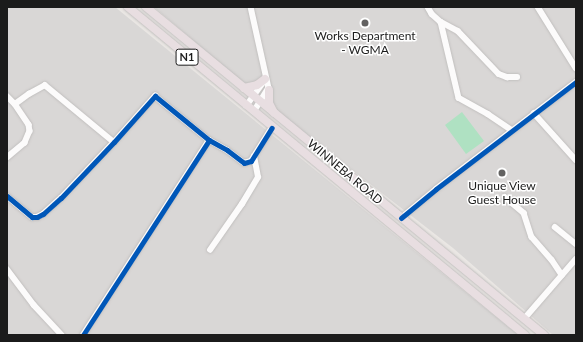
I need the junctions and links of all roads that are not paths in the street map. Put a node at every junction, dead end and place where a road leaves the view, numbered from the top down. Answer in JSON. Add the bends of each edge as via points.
{"nodes":[{"id":1,"x":128,"y":7,"type":"edge"},
{"id":2,"x":146,"y":7,"type":"edge"},
{"id":3,"x":251,"y":7,"type":"edge"},
{"id":4,"x":428,"y":7,"type":"edge"},
{"id":5,"x":538,"y":7,"type":"edge"},
{"id":6,"x":441,"y":22,"type":"junction"},
{"id":7,"x":576,"y":68,"type":"edge"},
{"id":8,"x":517,"y":76,"type":"dead end"},
{"id":9,"x":266,"y":77,"type":"junction"},
{"id":10,"x":576,"y":82,"type":"edge"},
{"id":11,"x":244,"y":88,"type":"junction"},
{"id":12,"x":269,"y":90,"type":"junction"},
{"id":13,"x":7,"y":96,"type":"edge"},
{"id":14,"x":257,"y":100,"type":"junction"},
{"id":15,"x":15,"y":104,"type":"junction"},
{"id":16,"x":246,"y":106,"type":"junction"},
{"id":17,"x":254,"y":112,"type":"junction"},
{"id":18,"x":534,"y":113,"type":"junction"},
{"id":19,"x":275,"y":115,"type":"junction"},
{"id":20,"x":272,"y":128,"type":"junction"},
{"id":21,"x":512,"y":130,"type":"junction"},
{"id":22,"x":209,"y":140,"type":"junction"},
{"id":23,"x":114,"y":142,"type":"junction"},
{"id":24,"x":254,"y":156,"type":"junction"},
{"id":25,"x":7,"y":158,"type":"edge"},
{"id":26,"x":576,"y":160,"type":"edge"},
{"id":27,"x":7,"y":196,"type":"edge"},
{"id":28,"x":505,"y":197,"type":"dead end"},
{"id":29,"x":401,"y":218,"type":"junction"},
{"id":30,"x":555,"y":227,"type":"dead end"},
{"id":31,"x":576,"y":244,"type":"edge"},
{"id":32,"x":210,"y":250,"type":"dead end"},
{"id":33,"x":576,"y":259,"type":"edge"},
{"id":34,"x":7,"y":269,"type":"edge"},
{"id":35,"x":562,"y":275,"type":"junction"},
{"id":36,"x":474,"y":277,"type":"junction"},
{"id":37,"x":469,"y":289,"type":"junction"},
{"id":38,"x":524,"y":319,"type":"junction"},
{"id":39,"x":523,"y":334,"type":"edge"},
{"id":40,"x":62,"y":335,"type":"edge"},
{"id":41,"x":83,"y":335,"type":"edge"},
{"id":42,"x":544,"y":335,"type":"edge"}],
"edges":[{"from":1,"to":16,"type":"highway","name":"WINNEBA ROAD","number":"N1"},
{"from":2,"to":11,"type":"highway","name":"WINNEBA ROAD","number":"N1"},
{"from":3,"to":9,"type":"street"},
{"from":4,"to":6,"type":"street"},
{"from":5,"to":7,"type":"street"},
{"from":6,"to":8,"type":"street","via":[[458,31],[499,74],[506,77]]},
{"from":6,"to":21,"type":"street","via":[[459,98]]},
{"from":9,"to":11,"type":"highway","via":[[257,85]]},
{"from":9,"to":12,"type":"street"},
{"from":9,"to":14,"type":"street"},
{"from":10,"to":18,"type":"street"},
{"from":11,"to":14,"type":"highway","name":"WINNEBA ROAD","number":"N1"},
{"from":12,"to":14,"type":"street"},
{"from":12,"to":19,"type":"highway","via":[[269,103]]},
{"from":13,"to":15,"type":"street"},
{"from":14,"to":16,"type":"street"},
{"from":14,"to":17,"type":"street"},
{"from":14,"to":19,"type":"highway","name":"WINNEBA ROAD","number":"N1"},
{"from":15,"to":23,"type":"street","via":[[45,85]]},
{"from":15,"to":25,"type":"street","via":[[30,131],[25,143]]},
{"from":16,"to":17,"type":"highway","name":"WINNEBA ROAD","number":"N1"},
{"from":17,"to":20,"type":"highway","name":"WINNEBA ROAD","number":"N1"},
{"from":18,"to":21,"type":"street"},
{"from":18,"to":26,"type":"street"},
{"from":19,"to":29,"type":"highway","name":"WINNEBA ROAD","number":"N1"},
{"from":20,"to":24,"type":"street"},
{"from":20,"to":37,"type":"highway","name":"WINNEBA ROAD","number":"N1"},
{"from":21,"to":29,"type":"street"},
{"from":22,"to":23,"type":"street","via":[[155,96]]},
{"from":22,"to":24,"type":"street","via":[[244,163],[251,161]]},
{"from":22,"to":41,"type":"street"},
{"from":23,"to":27,"type":"street","via":[[61,198],[37,217],[26,214]]},
{"from":24,"to":32,"type":"street","via":[[258,177]]},
{"from":28,"to":35,"type":"street","via":[[524,213],[532,237]]},
{"from":29,"to":36,"type":"highway","name":"WINNEBA ROAD","number":"N1"},
{"from":30,"to":31,"type":"street"},
{"from":33,"to":35,"type":"street"},
{"from":34,"to":40,"type":"street","via":[[34,305]]},
{"from":35,"to":38,"type":"street"},
{"from":36,"to":37,"type":"highway","via":[[469,282]]},
{"from":36,"to":38,"type":"highway","name":"WINNEBA ROAD","number":"N1"},
{"from":37,"to":39,"type":"highway","name":"WINNEBA ROAD","number":"N1"},
{"from":38,"to":42,"type":"highway","name":"WINNEBA ROAD","number":"N1"}]}
